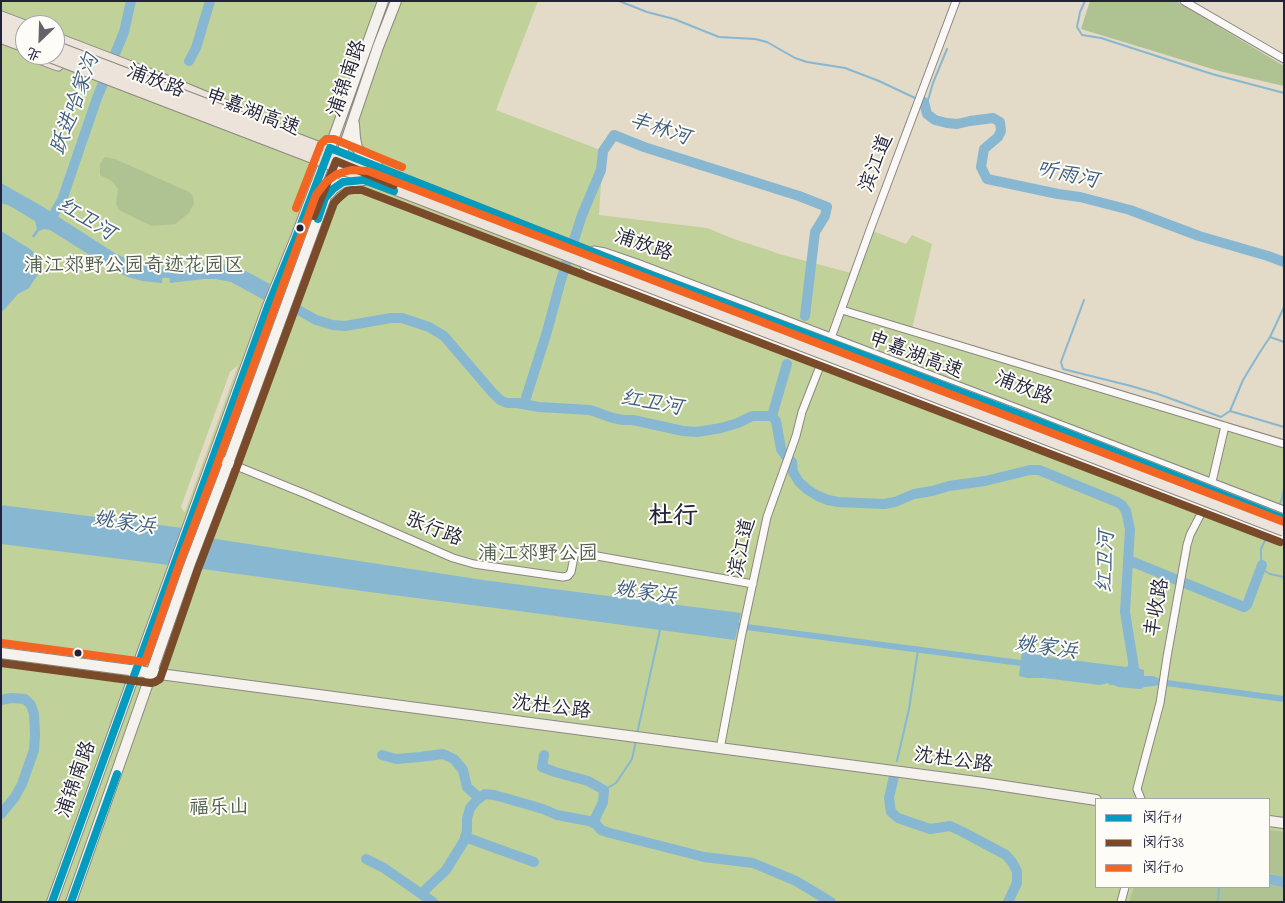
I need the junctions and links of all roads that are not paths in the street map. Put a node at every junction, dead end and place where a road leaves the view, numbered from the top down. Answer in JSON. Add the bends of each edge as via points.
{"nodes":[{"id":1,"x":383,"y":1,"type":"edge"},
{"id":2,"x":396,"y":1,"type":"edge"},
{"id":3,"x":956,"y":1,"type":"edge"},
{"id":4,"x":1184,"y":1,"type":"edge"},
{"id":5,"x":1,"y":17,"type":"edge"},
{"id":6,"x":15,"y":22,"type":"edge"},
{"id":7,"x":1,"y":26,"type":"edge"},
{"id":8,"x":15,"y":32,"type":"edge"},
{"id":9,"x":1,"y":37,"type":"edge"},
{"id":10,"x":15,"y":42,"type":"edge"},
{"id":11,"x":65,"y":42,"type":"edge"},
{"id":12,"x":1,"y":43,"type":"edge"},
{"id":13,"x":15,"y":48,"type":"edge"},
{"id":14,"x":65,"y":51,"type":"edge"},
{"id":15,"x":1284,"y":60,"type":"edge"},
{"id":16,"x":65,"y":62,"type":"edge"},
{"id":17,"x":57,"y":65,"type":"edge"},
{"id":18,"x":354,"y":118,"type":"junction"},
{"id":19,"x":330,"y":148,"type":"junction"},
{"id":20,"x":342,"y":153,"type":"junction"},
{"id":21,"x":323,"y":165,"type":"junction"},
{"id":22,"x":379,"y":168,"type":"junction"},
{"id":23,"x":336,"y":170,"type":"junction"},
{"id":24,"x":364,"y":180,"type":"junction"},
{"id":25,"x":326,"y":198,"type":"junction"},
{"id":26,"x":577,"y":246,"type":"junction"},
{"id":27,"x":573,"y":260,"type":"junction"},
{"id":28,"x":842,"y":310,"type":"junction"},
{"id":29,"x":832,"y":338,"type":"junction"},
{"id":30,"x":822,"y":362,"type":"junction"},
{"id":31,"x":1225,"y":426,"type":"junction"},
{"id":32,"x":1284,"y":444,"type":"edge"},
{"id":33,"x":214,"y":456,"type":"junction"},
{"id":34,"x":228,"y":463,"type":"junction"},
{"id":35,"x":1208,"y":485,"type":"junction"},
{"id":36,"x":1219,"y":493,"type":"dead end"},
{"id":37,"x":1206,"y":505,"type":"junction"},
{"id":38,"x":1284,"y":510,"type":"edge"},
{"id":39,"x":1284,"y":520,"type":"edge"},
{"id":40,"x":1281,"y":533,"type":"edge"},
{"id":41,"x":1284,"y":539,"type":"edge"},
{"id":42,"x":753,"y":584,"type":"junction"},
{"id":43,"x":1,"y":654,"type":"edge"},
{"id":44,"x":136,"y":671,"type":"junction"},
{"id":45,"x":152,"y":674,"type":"junction"},
{"id":46,"x":720,"y":749,"type":"junction"},
{"id":47,"x":1141,"y":798,"type":"edge"},
{"id":48,"x":1095,"y":800,"type":"edge"},
{"id":49,"x":1270,"y":821,"type":"edge"},
{"id":50,"x":1284,"y":823,"type":"edge"},
{"id":51,"x":1126,"y":888,"type":"edge"},
{"id":52,"x":52,"y":902,"type":"edge"},
{"id":53,"x":71,"y":902,"type":"edge"},
{"id":54,"x":1120,"y":902,"type":"edge"}],
"edges":[{"from":1,"to":19,"type":"main road","name":"浦锦南路"},
{"from":2,"to":18,"type":"main road","name":"浦锦南路"},
{"from":3,"to":28,"type":"street","name":"滨江道"},
{"from":4,"to":15,"type":"street"},
{"from":5,"to":6,"type":"main road"},
{"from":7,"to":8,"type":"highway"},
{"from":9,"to":10,"type":"highway"},
{"from":11,"to":19,"type":"main road","name":"浦放路"},
{"from":12,"to":13,"type":"main road"},
{"from":14,"to":39,"type":"highway","name":"申嘉湖高速","bridge":true},
{"from":16,"to":40,"type":"highway","name":"申嘉湖高速","bridge":true},
{"from":17,"to":21,"type":"main road","name":"浦放路"},
{"from":18,"to":20,"type":"main road","name":"浦锦南路"},
{"from":18,"to":22,"type":"main road","via":[[357,148]]},
{"from":19,"to":20,"type":"main road","name":"浦放路"},
{"from":19,"to":21,"type":"main road","name":"浦锦南路"},
{"from":20,"to":22,"type":"main road","name":"浦放路"},
{"from":20,"to":23,"type":"main road","name":"浦锦南路"},
{"from":21,"to":23,"type":"main road","name":"浦放路"},
{"from":21,"to":33,"type":"main road","name":"浦锦南路"},
{"from":22,"to":26,"type":"main road","name":"浦放路","bridge":true},
{"from":23,"to":24,"type":"main road","name":"浦放路"},
{"from":23,"to":25,"type":"main road","name":"浦锦南路"},
{"from":24,"to":25,"type":"main road","via":[[342,182]]},
{"from":24,"to":27,"type":"main road","name":"浦放路","bridge":true},
{"from":25,"to":34,"type":"main road","name":"浦锦南路"},
{"from":26,"to":29,"type":"street","name":"浦放路","via":[[637,263]]},
{"from":26,"to":35,"type":"main road","name":"浦放路","bridge":true},
{"from":27,"to":30,"type":"street","name":"浦放路","via":[[596,274]]},
{"from":27,"to":37,"type":"main road","name":"浦放路","bridge":true},
{"from":28,"to":29,"type":"street","name":"滨江道"},
{"from":28,"to":31,"type":"street"},
{"from":29,"to":35,"type":"street","name":"浦放路"},
{"from":30,"to":37,"type":"street","name":"浦放路","via":[[1067,457]]},
{"from":30,"to":42,"type":"street","name":"滨江道","via":[[767,517]]},
{"from":31,"to":32,"type":"street"},
{"from":31,"to":35,"type":"street","name":"丰收路"},
{"from":33,"to":34,"type":"street","name":"张行路"},
{"from":33,"to":44,"type":"main road","name":"浦锦南路"},
{"from":34,"to":42,"type":"street","name":"张行路","via":[[474,564],[563,577],[571,572],[575,552]]},
{"from":34,"to":45,"type":"main road","name":"浦锦南路"},
{"from":35,"to":37,"type":"street","name":"丰收路"},
{"from":35,"to":38,"type":"street","name":"浦放路"},
{"from":36,"to":39,"type":"main road","bridge":true},
{"from":37,"to":40,"type":"main road","name":"浦放路","bridge":true},
{"from":37,"to":40,"type":"street","name":"浦放路","via":[[1263,531]]},
{"from":37,"to":47,"type":"street","name":"丰收路","via":[[1190,535],[1160,703],[1137,789]]},
{"from":40,"to":41,"type":"street","name":"浦放路"},
{"from":42,"to":46,"type":"street","name":"滨江道"},
{"from":43,"to":44,"type":"main road","name":"沈杜公路"},
{"from":44,"to":45,"type":"main road","name":"沈杜公路"},
{"from":44,"to":52,"type":"main road","name":"浦锦南路"},
{"from":45,"to":46,"type":"main road","name":"沈杜公路"},
{"from":45,"to":53,"type":"main road","name":"浦锦南路"},
{"from":46,"to":48,"type":"main road","name":"沈杜公路"},
{"from":49,"to":50,"type":"main road"},
{"from":51,"to":54,"type":"street"}]}
